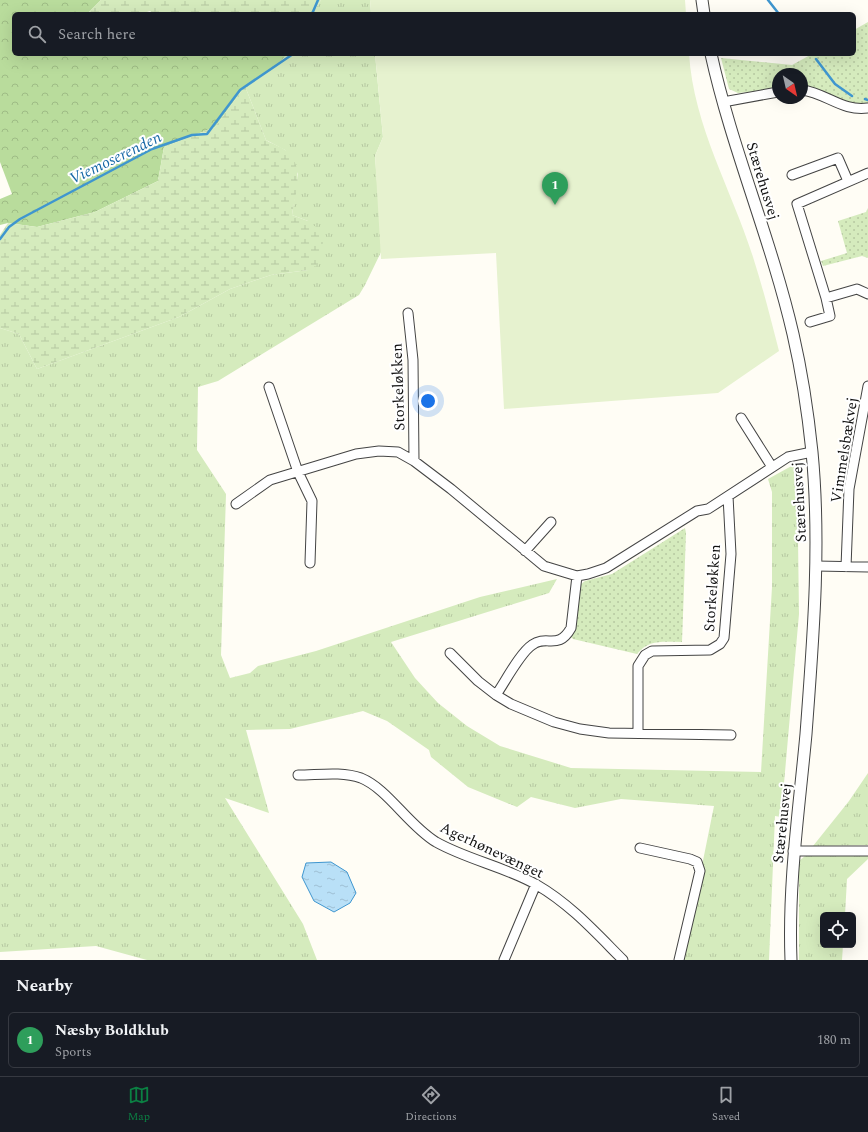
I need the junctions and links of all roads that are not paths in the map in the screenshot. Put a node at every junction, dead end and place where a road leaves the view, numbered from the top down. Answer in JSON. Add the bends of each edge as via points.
{"nodes":[{"id":1,"x":702,"y":0,"type":"edge"},
{"id":2,"x":704,"y":12,"type":"edge"},
{"id":3,"x":712,"y":56,"type":"edge"},
{"id":4,"x":808,"y":91,"type":"edge"},
{"id":5,"x":772,"y":93,"type":"edge"},
{"id":6,"x":723,"y":102,"type":"junction"},
{"id":7,"x":868,"y":108,"type":"edge"},
{"id":8,"x":868,"y":173,"type":"edge"},
{"id":9,"x":792,"y":175,"type":"dead end"},
{"id":10,"x":848,"y":181,"type":"junction"},
{"id":11,"x":868,"y":294,"type":"edge"},
{"id":12,"x":826,"y":298,"type":"junction"},
{"id":13,"x":408,"y":313,"type":"dead end"},
{"id":14,"x":810,"y":322,"type":"dead end"},
{"id":15,"x":868,"y":386,"type":"edge"},
{"id":16,"x":269,"y":387,"type":"dead end"},
{"id":17,"x":741,"y":418,"type":"dead end"},
{"id":18,"x":812,"y":452,"type":"junction"},
{"id":19,"x":414,"y":461,"type":"junction"},
{"id":20,"x":772,"y":467,"type":"junction"},
{"id":21,"x":298,"y":472,"type":"junction"},
{"id":22,"x":728,"y":496,"type":"junction"},
{"id":23,"x":236,"y":504,"type":"dead end"},
{"id":24,"x":551,"y":522,"type":"dead end"},
{"id":25,"x":525,"y":551,"type":"junction"},
{"id":26,"x":310,"y":563,"type":"dead end"},
{"id":27,"x":816,"y":566,"type":"junction"},
{"id":28,"x":846,"y":566,"type":"junction"},
{"id":29,"x":868,"y":567,"type":"edge"},
{"id":30,"x":577,"y":576,"type":"junction"},
{"id":31,"x":450,"y":653,"type":"dead end"},
{"id":32,"x":496,"y":695,"type":"junction"},
{"id":33,"x":638,"y":733,"type":"junction"},
{"id":34,"x":731,"y":734,"type":"dead end"},
{"id":35,"x":298,"y":776,"type":"dead end"},
{"id":36,"x":640,"y":848,"type":"dead end"},
{"id":37,"x":793,"y":851,"type":"junction"},
{"id":38,"x":868,"y":851,"type":"edge"},
{"id":39,"x":536,"y":884,"type":"junction"},
{"id":40,"x":504,"y":960,"type":"edge"},
{"id":41,"x":623,"y":960,"type":"edge"},
{"id":42,"x":679,"y":960,"type":"edge"},
{"id":43,"x":791,"y":960,"type":"edge"}],
"edges":[{"from":1,"to":2,"type":"street"},
{"from":3,"to":6,"type":"street","name":"Stærehusvej"},
{"from":4,"to":7,"type":"street","via":[[845,107]]},
{"from":5,"to":6,"type":"street"},
{"from":6,"to":18,"type":"street","name":"Stærehusvej","via":[[793,334],[806,400]]},
{"from":8,"to":10,"type":"street"},
{"from":9,"to":10,"type":"street","via":[[838,158]]},
{"from":10,"to":12,"type":"street","via":[[797,204]]},
{"from":11,"to":12,"type":"street","via":[[857,289]]},
{"from":12,"to":14,"type":"street","via":[[830,316]]},
{"from":13,"to":19,"type":"street","name":"Storkeløkken","via":[[413,360]]},
{"from":15,"to":28,"type":"street","name":"Vimmelsbækvej","via":[[849,489]]},
{"from":16,"to":21,"type":"street"},
{"from":17,"to":20,"type":"street"},
{"from":18,"to":20,"type":"street","via":[[788,456]]},
{"from":18,"to":27,"type":"street","name":"Stærehusvej","via":[[816,506]]},
{"from":19,"to":21,"type":"street","name":"Storkeløkken","via":[[398,452],[379,451],[356,454]]},
{"from":19,"to":25,"type":"street","name":"Storkeløkken"},
{"from":20,"to":22,"type":"street"},
{"from":21,"to":23,"type":"street","name":"Storkeløkken","via":[[270,480]]},
{"from":21,"to":26,"type":"street","via":[[312,501]]},
{"from":22,"to":30,"type":"street","via":[[708,509],[697,511],[606,568]]},
{"from":22,"to":33,"type":"street","name":"Storkeløkken","via":[[731,554],[724,638],[710,650],[652,651],[645,655],[638,666]]},
{"from":24,"to":25,"type":"street"},
{"from":25,"to":30,"type":"street","name":"Storkeløkken","via":[[544,566]]},
{"from":27,"to":28,"type":"street"},
{"from":27,"to":37,"type":"street","name":"Stærehusvej","via":[[806,734]]},
{"from":28,"to":29,"type":"street"},
{"from":30,"to":32,"type":"street","via":[[571,628],[568,633],[556,642],[542,641],[531,645]]},
{"from":31,"to":32,"type":"street"},
{"from":32,"to":33,"type":"street","via":[[532,713],[577,728]]},
{"from":33,"to":34,"type":"street"},
{"from":35,"to":39,"type":"street","name":"Agerhønevænget","via":[[343,774],[368,782],[383,793],[417,829],[438,843]]},
{"from":36,"to":42,"type":"street","via":[[690,858],[697,862],[700,870]]},
{"from":37,"to":38,"type":"street"},
{"from":37,"to":43,"type":"street","name":"Stærehusvej"},
{"from":39,"to":40,"type":"street"},
{"from":39,"to":41,"type":"street","name":"Agerhønevænget","via":[[570,906]]}]}
